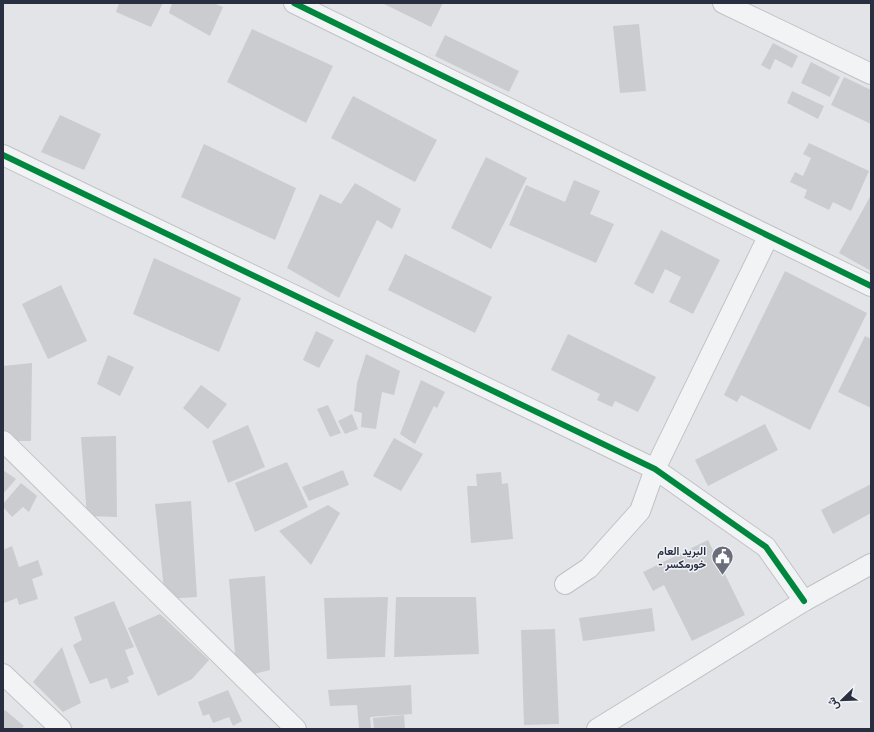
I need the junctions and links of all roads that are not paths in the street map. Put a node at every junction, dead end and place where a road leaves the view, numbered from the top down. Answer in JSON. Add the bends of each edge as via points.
{"nodes":[{"id":1,"x":294,"y":3,"type":"edge"},
{"id":2,"x":723,"y":3,"type":"edge"},
{"id":3,"x":871,"y":74,"type":"edge"},
{"id":4,"x":3,"y":155,"type":"edge"},
{"id":5,"x":768,"y":236,"type":"junction"},
{"id":6,"x":871,"y":286,"type":"edge"},
{"id":7,"x":3,"y":441,"type":"edge"},
{"id":8,"x":656,"y":469,"type":"junction"},
{"id":9,"x":871,"y":564,"type":"edge"},
{"id":10,"x":565,"y":584,"type":"dead end"},
{"id":11,"x":804,"y":601,"type":"junction"},
{"id":12,"x":3,"y":674,"type":"edge"},
{"id":13,"x":61,"y":729,"type":"edge"},
{"id":14,"x":296,"y":729,"type":"edge"},
{"id":15,"x":597,"y":729,"type":"edge"}],
"edges":[{"from":1,"to":5,"type":"street"},
{"from":2,"to":3,"type":"street"},
{"from":4,"to":8,"type":"street"},
{"from":5,"to":6,"type":"street"},
{"from":5,"to":8,"type":"street"},
{"from":7,"to":14,"type":"street"},
{"from":8,"to":10,"type":"street","via":[[640,510],[589,568]]},
{"from":8,"to":11,"type":"street","via":[[766,547]]},
{"from":9,"to":11,"type":"street"},
{"from":11,"to":15,"type":"street"},
{"from":12,"to":13,"type":"street"}]}
